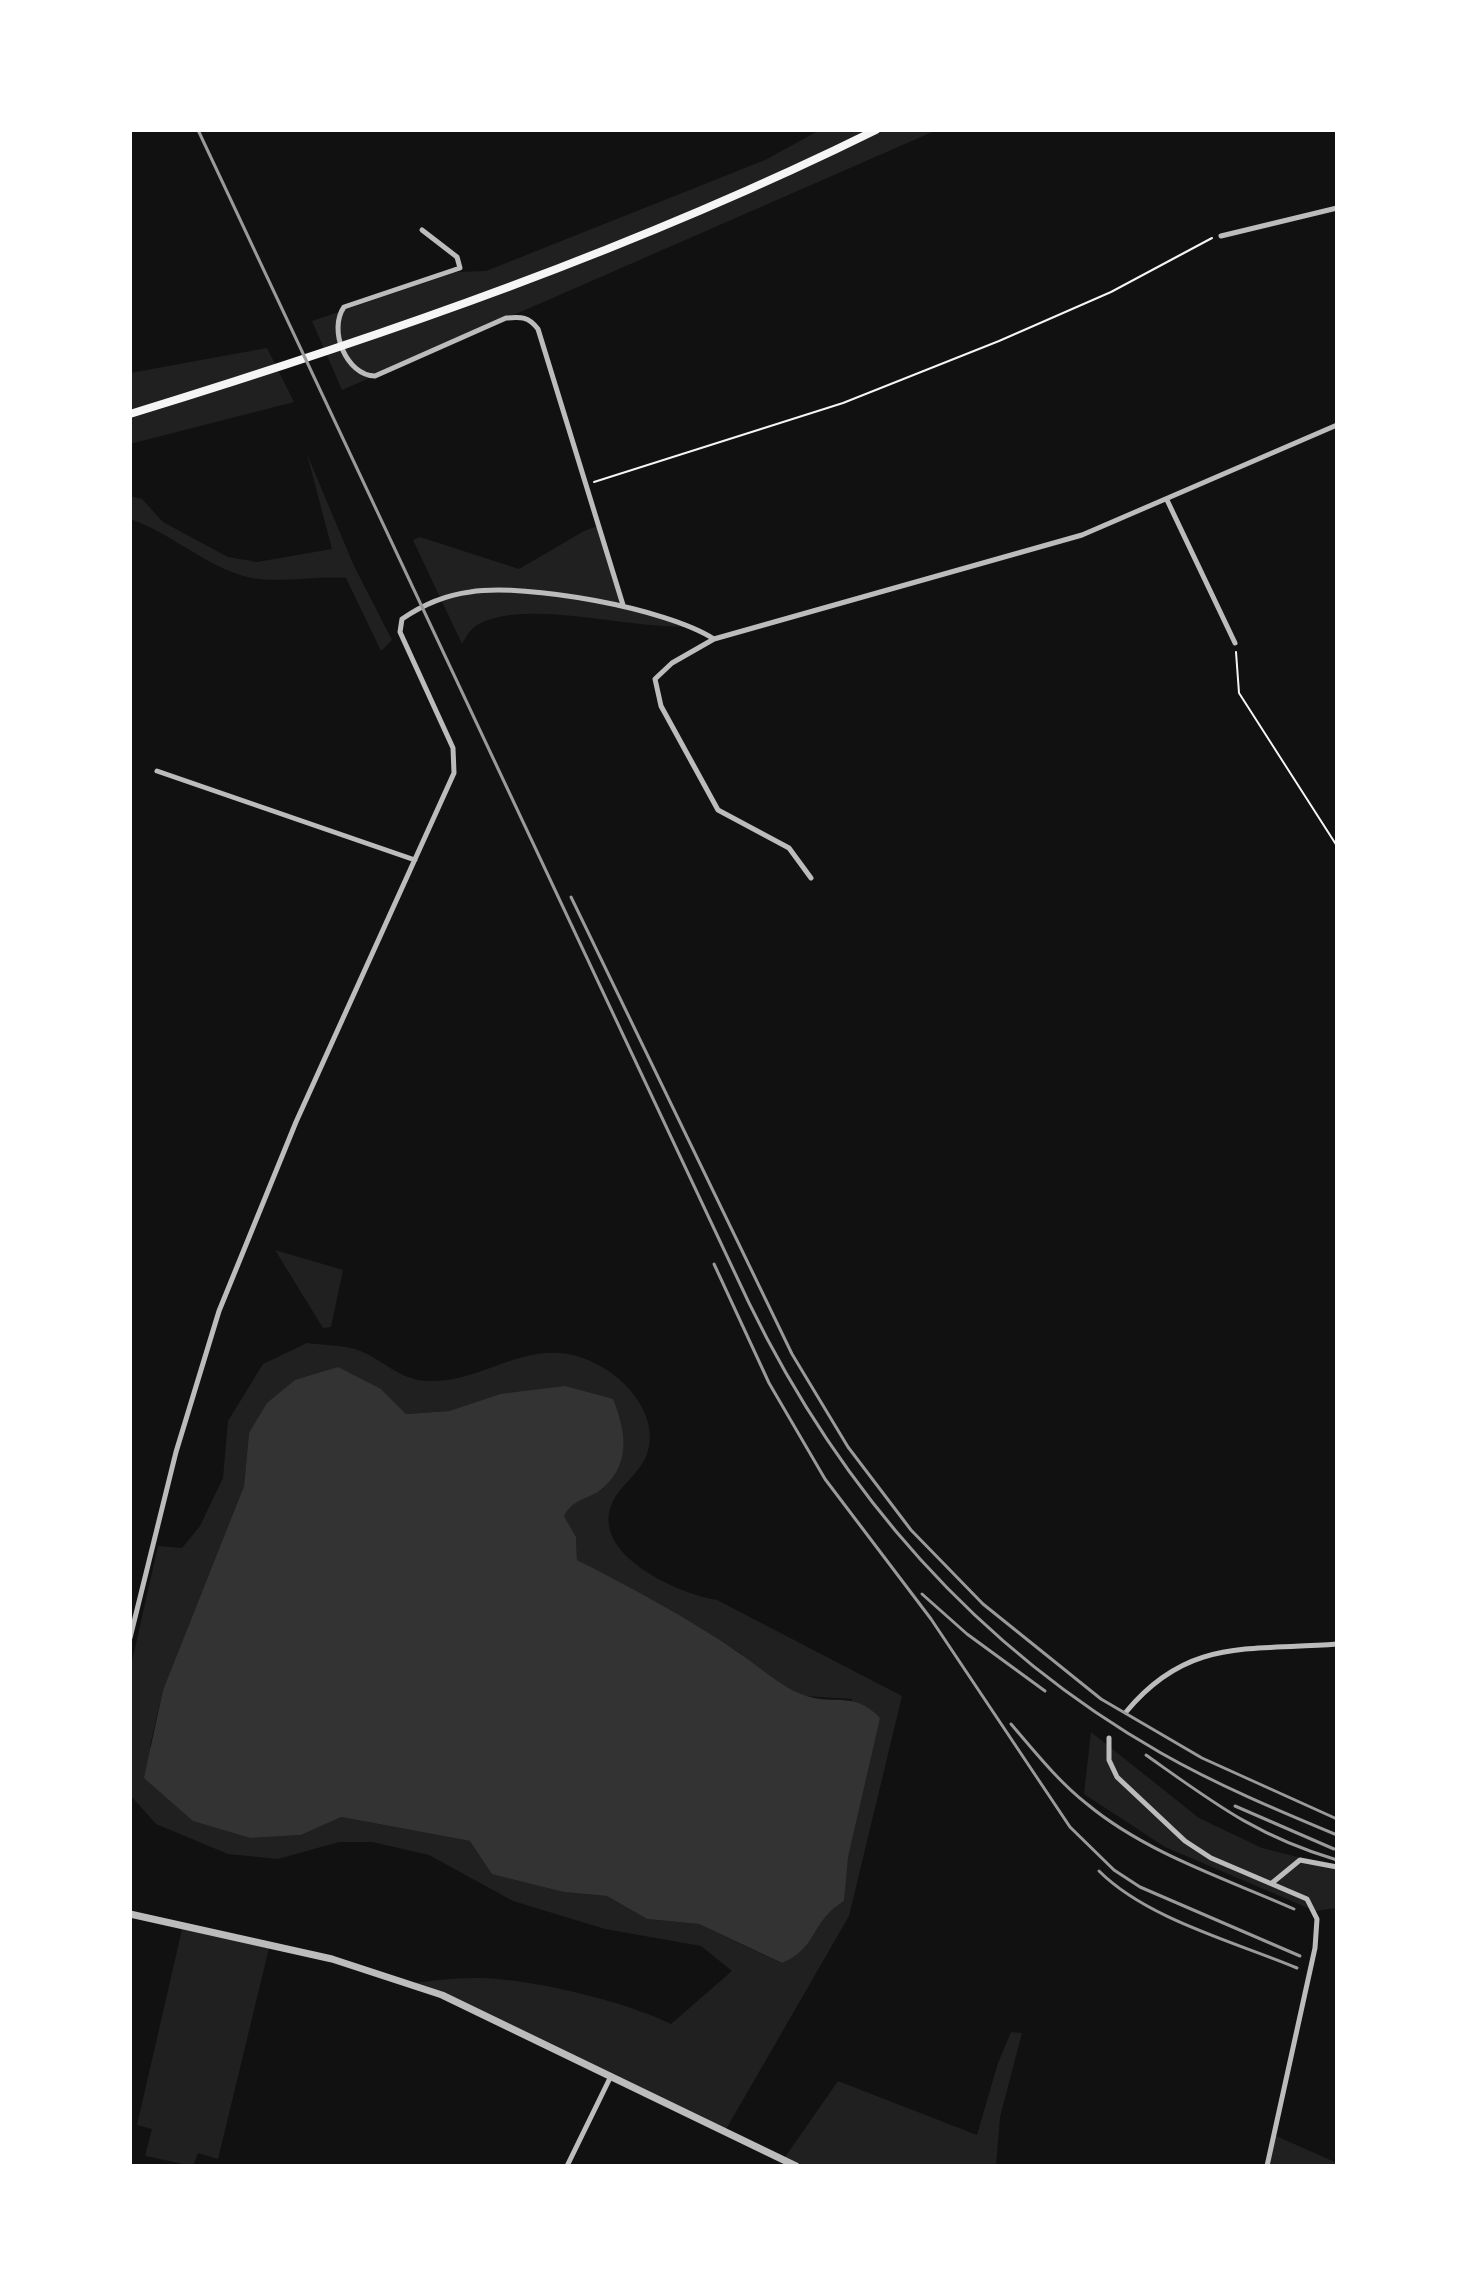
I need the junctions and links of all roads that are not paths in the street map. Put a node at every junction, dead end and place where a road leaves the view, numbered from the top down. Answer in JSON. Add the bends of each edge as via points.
{"nodes":[{"id":1,"x":876,"y":130,"type":"edge"},
{"id":2,"x":1337,"y":208,"type":"edge"},
{"id":3,"x":422,"y":230,"type":"dead end"},
{"id":4,"x":1221,"y":236,"type":"road end"},
{"id":5,"x":130,"y":414,"type":"edge"},
{"id":6,"x":1337,"y":425,"type":"edge"},
{"id":7,"x":1167,"y":500,"type":"junction"},
{"id":8,"x":623,"y":605,"type":"junction"},
{"id":9,"x":714,"y":639,"type":"junction"},
{"id":10,"x":1235,"y":643,"type":"road end"},
{"id":11,"x":157,"y":771,"type":"dead end"},
{"id":12,"x":415,"y":860,"type":"junction"},
{"id":13,"x":811,"y":878,"type":"dead end"},
{"id":14,"x":130,"y":1638,"type":"edge"},
{"id":15,"x":1337,"y":1644,"type":"edge"},
{"id":16,"x":1126,"y":1712,"type":"dead end"},
{"id":17,"x":1109,"y":1738,"type":"dead end"},
{"id":18,"x":1337,"y":1867,"type":"edge"},
{"id":19,"x":1272,"y":1883,"type":"junction"},
{"id":20,"x":130,"y":1914,"type":"edge"},
{"id":21,"x":611,"y":2075,"type":"junction"},
{"id":22,"x":567,"y":2166,"type":"edge"},
{"id":23,"x":796,"y":2166,"type":"edge"},
{"id":24,"x":1267,"y":2166,"type":"edge"}],
"edges":[{"from":1,"to":5,"type":"main road","via":[[754,189],[564,266],[355,343]]},
{"from":2,"to":4,"type":"street"},
{"from":3,"to":8,"type":"street","via":[[451,250],[460,268],[344,307],[337,331],[349,362],[362,374],[375,376],[506,318],[525,317],[538,329]]},
{"from":6,"to":7,"type":"street"},
{"from":7,"to":9,"type":"street","via":[[1082,535]]},
{"from":7,"to":10,"type":"street"},
{"from":8,"to":9,"type":"street","via":[[692,626]]},
{"from":8,"to":12,"type":"street","via":[[497,590],[441,599],[402,619],[400,632],[453,748],[456,767]]},
{"from":9,"to":13,"type":"street","via":[[655,679],[661,706],[718,810],[789,848]]},
{"from":11,"to":12,"type":"street"},
{"from":12,"to":14,"type":"street","via":[[296,1122],[219,1311],[176,1452]]},
{"from":15,"to":16,"type":"street","via":[[1201,1656],[1157,1679]]},
{"from":17,"to":19,"type":"street","via":[[1109,1760],[1117,1777],[1185,1841],[1211,1858]]},
{"from":18,"to":19,"type":"street","via":[[1300,1860]]},
{"from":19,"to":24,"type":"street","via":[[1307,1899],[1317,1928]]},
{"from":20,"to":21,"type":"street","via":[[298,1950],[389,1976],[471,2006]]},
{"from":21,"to":22,"type":"street"},
{"from":21,"to":23,"type":"street"}]}
